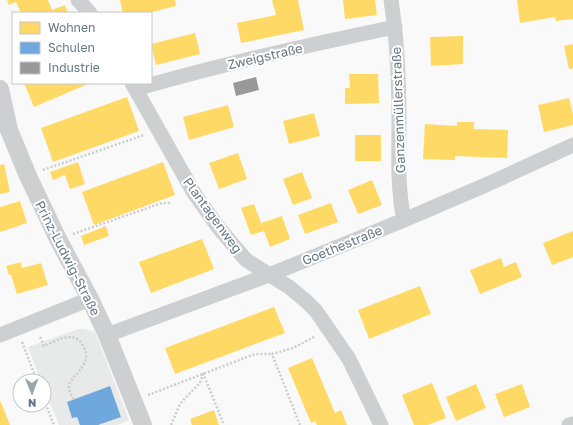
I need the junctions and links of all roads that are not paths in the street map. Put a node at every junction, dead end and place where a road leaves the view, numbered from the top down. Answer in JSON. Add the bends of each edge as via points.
{"nodes":[{"id":1,"x":78,"y":0,"type":"edge"},
{"id":2,"x":391,"y":0,"type":"edge"},
{"id":3,"x":89,"y":12,"type":"edge"},
{"id":4,"x":395,"y":27,"type":"junction"},
{"id":5,"x":152,"y":82,"type":"edge"},
{"id":6,"x":134,"y":86,"type":"edge"},
{"id":7,"x":0,"y":89,"type":"edge"},
{"id":8,"x":573,"y":145,"type":"edge"},
{"id":9,"x":404,"y":220,"type":"junction"},
{"id":10,"x":269,"y":275,"type":"junction"},
{"id":11,"x":90,"y":299,"type":"junction"},
{"id":12,"x":107,"y":335,"type":"junction"},
{"id":13,"x":0,"y":336,"type":"edge"},
{"id":14,"x":573,"y":424,"type":"edge"},
{"id":15,"x":143,"y":425,"type":"edge"},
{"id":16,"x":381,"y":425,"type":"edge"},
{"id":17,"x":569,"y":425,"type":"edge"}],
"edges":[{"from":1,"to":3,"type":"street"},
{"from":2,"to":4,"type":"street","name":"Ganzenmüllerstraße"},
{"from":4,"to":5,"type":"street","name":"Zweigstraße"},
{"from":4,"to":9,"type":"street","name":"Ganzenmüllerstraße","via":[[401,208]]},
{"from":6,"to":10,"type":"street","name":"Plantagenweg","via":[[194,192],[218,226],[246,260]]},
{"from":7,"to":11,"type":"street","name":"Prinz-Ludwig-Straße","via":[[9,130],[28,176]]},
{"from":8,"to":9,"type":"street","name":"Goethestraße"},
{"from":9,"to":10,"type":"street","name":"Goethestraße"},
{"from":10,"to":12,"type":"street","name":"Goethestraße"},
{"from":10,"to":16,"type":"street","name":"Plantagenweg","via":[[289,287],[316,311],[349,359]]},
{"from":11,"to":12,"type":"street","name":"Prinz-Ludwig-Straße"},
{"from":11,"to":13,"type":"street"},
{"from":12,"to":15,"type":"street","name":"Prinz-Ludwig-Straße"},
{"from":14,"to":17,"type":"street"}]}
